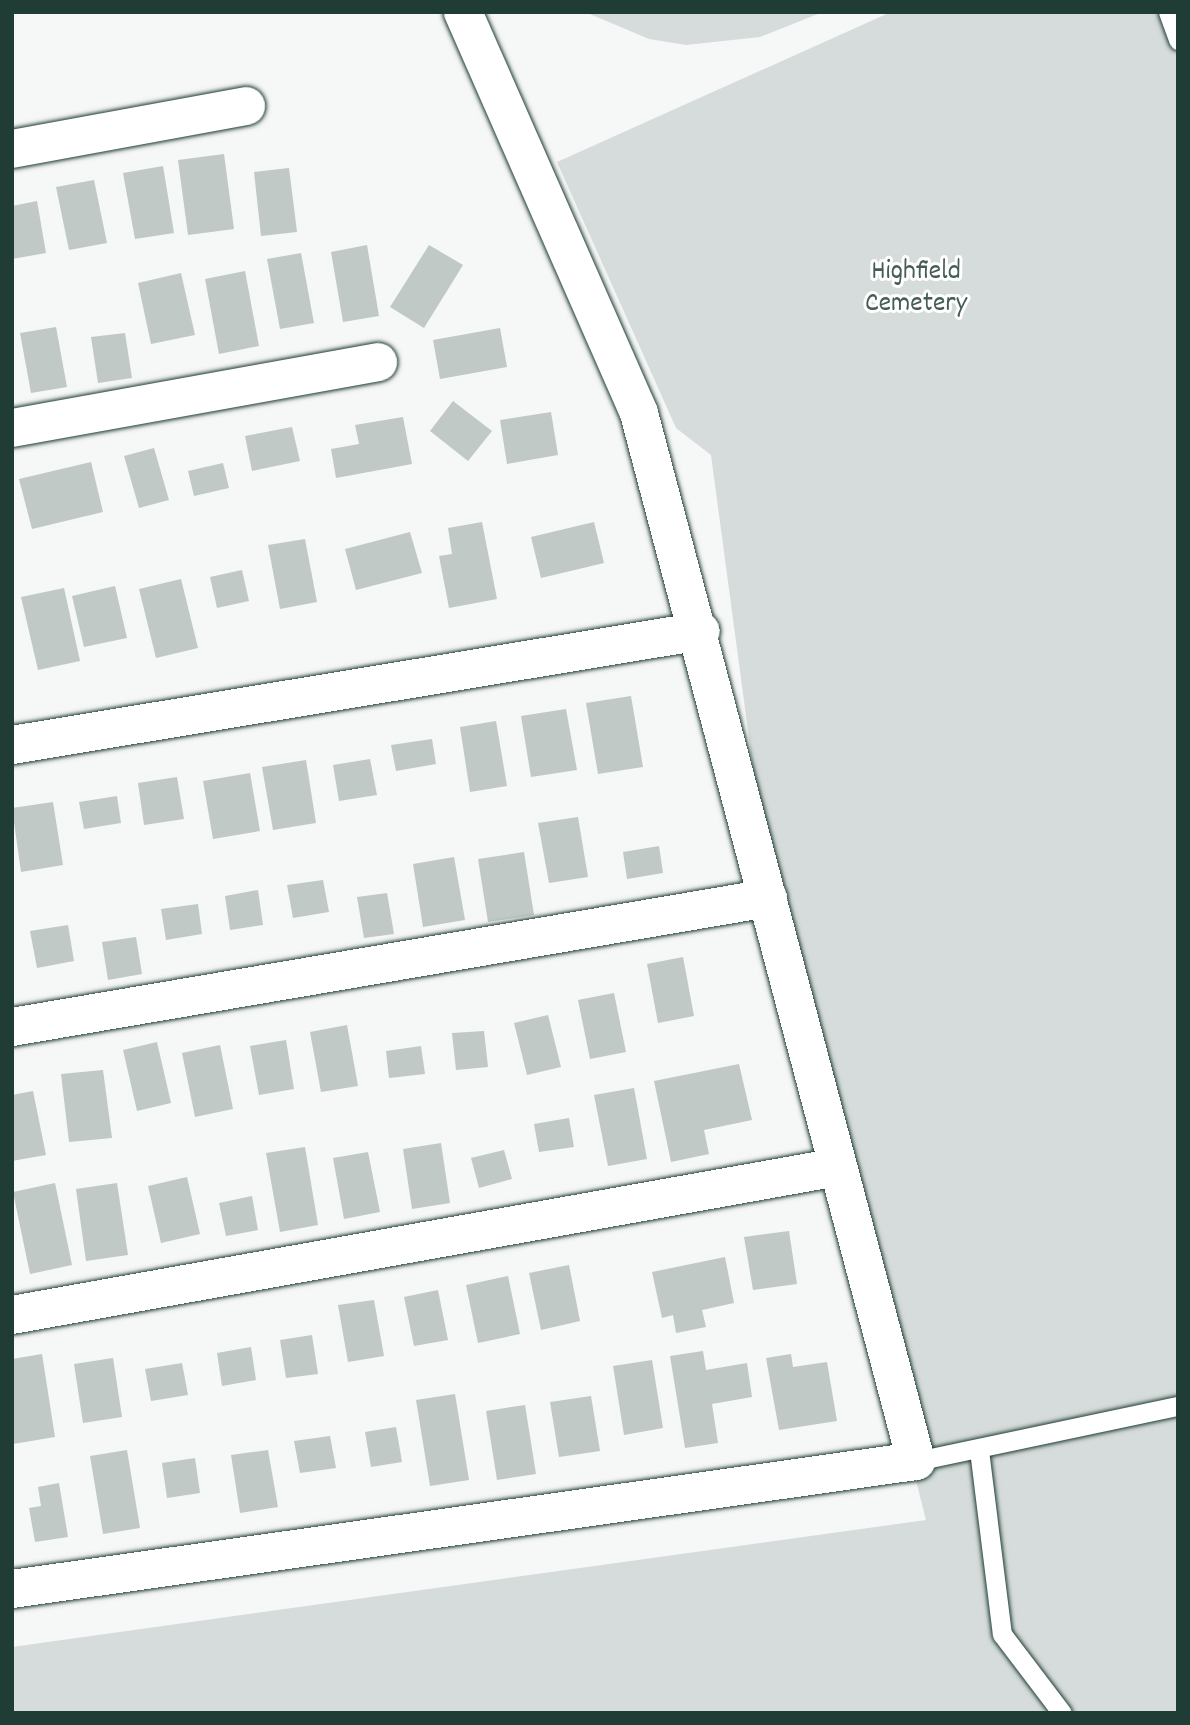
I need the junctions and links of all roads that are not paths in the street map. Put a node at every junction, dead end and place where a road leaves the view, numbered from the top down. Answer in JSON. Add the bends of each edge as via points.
{"nodes":[{"id":1,"x":463,"y":12,"type":"edge"},
{"id":2,"x":1167,"y":12,"type":"edge"},
{"id":3,"x":1178,"y":40,"type":"edge"},
{"id":4,"x":246,"y":106,"type":"dead end"},
{"id":5,"x":12,"y":149,"type":"edge"},
{"id":6,"x":377,"y":362,"type":"dead end"},
{"id":7,"x":12,"y":428,"type":"edge"},
{"id":8,"x":701,"y":631,"type":"junction"},
{"id":9,"x":12,"y":745,"type":"edge"},
{"id":10,"x":768,"y":898,"type":"junction"},
{"id":11,"x":12,"y":1027,"type":"edge"},
{"id":12,"x":838,"y":1167,"type":"junction"},
{"id":13,"x":12,"y":1315,"type":"edge"},
{"id":14,"x":1178,"y":1406,"type":"edge"},
{"id":15,"x":979,"y":1450,"type":"junction"},
{"id":16,"x":916,"y":1461,"type":"junction"},
{"id":17,"x":12,"y":1589,"type":"edge"},
{"id":18,"x":1062,"y":1713,"type":"edge"}],
"edges":[{"from":1,"to":8,"type":"street","via":[[639,413]]},
{"from":2,"to":3,"type":"lane"},
{"from":4,"to":5,"type":"street"},
{"from":6,"to":7,"type":"street"},
{"from":8,"to":9,"type":"street"},
{"from":8,"to":10,"type":"street"},
{"from":10,"to":11,"type":"street"},
{"from":10,"to":12,"type":"street"},
{"from":12,"to":13,"type":"street"},
{"from":12,"to":16,"type":"street"},
{"from":14,"to":15,"type":"lane"},
{"from":15,"to":16,"type":"lane"},
{"from":15,"to":18,"type":"lane","via":[[1002,1634]]},
{"from":16,"to":17,"type":"street","via":[[163,1562]]}]}
